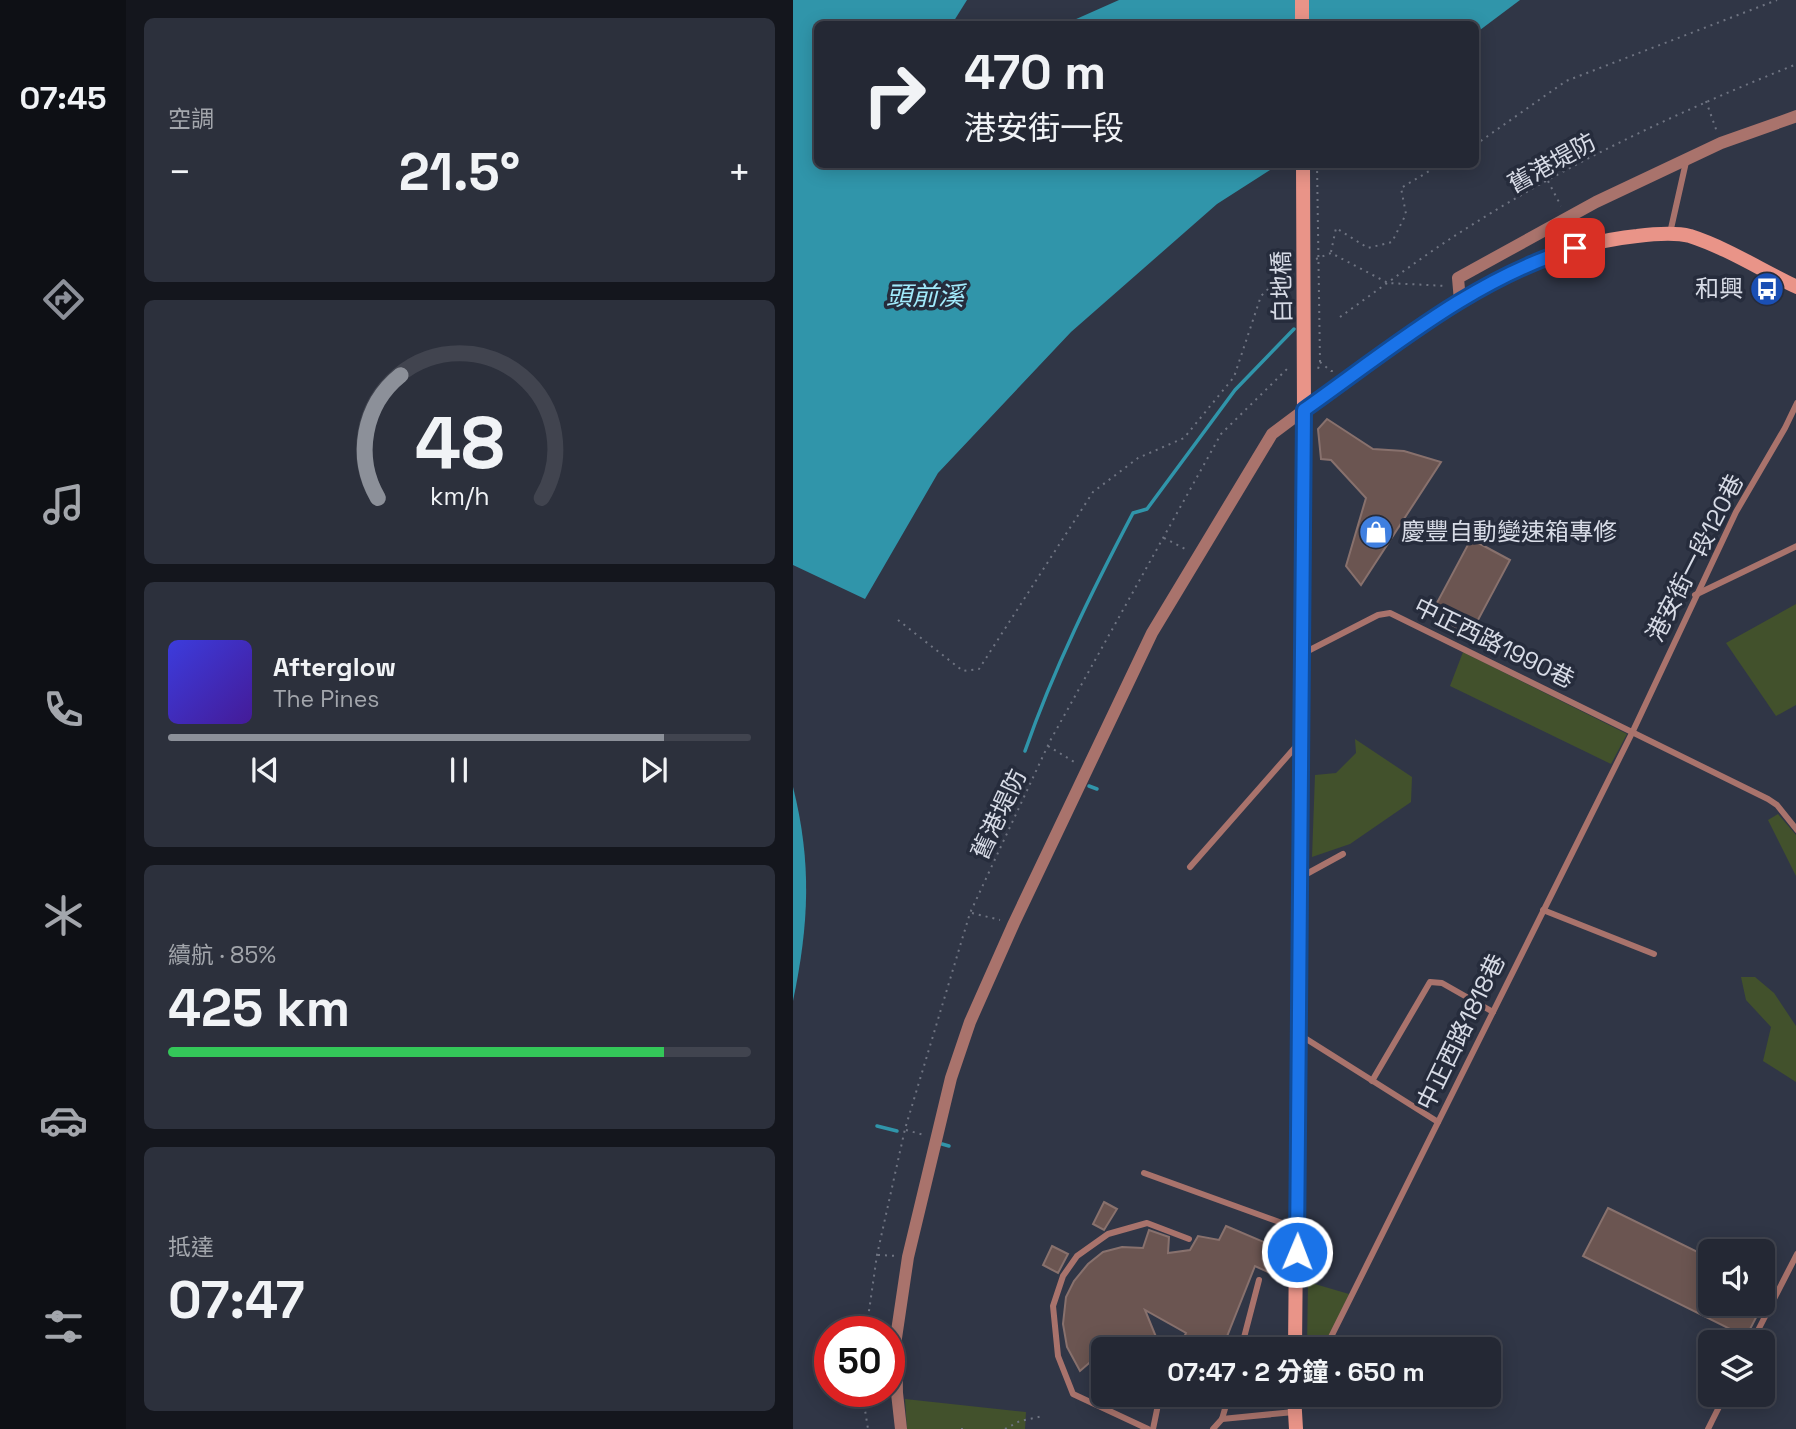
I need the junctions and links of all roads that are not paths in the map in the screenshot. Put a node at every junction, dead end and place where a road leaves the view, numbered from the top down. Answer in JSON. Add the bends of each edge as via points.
{"nodes":[{"id":1,"x":1302,"y":0,"type":"edge"},
{"id":2,"x":1302,"y":21,"type":"edge"},
{"id":3,"x":1796,"y":116,"type":"edge"},
{"id":4,"x":1687,"y":160,"type":"junction"},
{"id":5,"x":1303,"y":168,"type":"edge"},
{"id":6,"x":1669,"y":234,"type":"junction"},
{"id":7,"x":1796,"y":287,"type":"edge"},
{"id":8,"x":1459,"y":294,"type":"junction"},
{"id":9,"x":1796,"y":403,"type":"edge"},
{"id":10,"x":1304,"y":410,"type":"junction"},
{"id":11,"x":1796,"y":546,"type":"edge"},
{"id":12,"x":1695,"y":595,"type":"junction"},
{"id":13,"x":1302,"y":654,"type":"junction"},
{"id":14,"x":1632,"y":733,"type":"junction"},
{"id":15,"x":1300,"y":742,"type":"junction"},
{"id":16,"x":1796,"y":830,"type":"edge"},
{"id":17,"x":1343,"y":854,"type":"dead end"},
{"id":18,"x":1190,"y":867,"type":"dead end"},
{"id":19,"x":1300,"y":878,"type":"junction"},
{"id":20,"x":1543,"y":910,"type":"junction"},
{"id":21,"x":1654,"y":954,"type":"dead end"},
{"id":22,"x":1493,"y":1012,"type":"junction"},
{"id":23,"x":1299,"y":1034,"type":"junction"},
{"id":24,"x":1372,"y":1081,"type":"junction"},
{"id":25,"x":1438,"y":1122,"type":"junction"},
{"id":26,"x":1144,"y":1173,"type":"dead end"},
{"id":27,"x":1298,"y":1228,"type":"junction"},
{"id":28,"x":1190,"y":1240,"type":"dead end"},
{"id":29,"x":1796,"y":1254,"type":"edge"},
{"id":30,"x":1259,"y":1280,"type":"dead end"},
{"id":31,"x":1758,"y":1330,"type":"edge"},
{"id":32,"x":1244,"y":1337,"type":"edge"},
{"id":33,"x":1295,"y":1337,"type":"edge"},
{"id":34,"x":1331,"y":1337,"type":"edge"},
{"id":35,"x":1158,"y":1407,"type":"edge"},
{"id":36,"x":1226,"y":1407,"type":"edge"},
{"id":37,"x":1294,"y":1407,"type":"edge"},
{"id":38,"x":1296,"y":1407,"type":"edge"},
{"id":39,"x":1719,"y":1407,"type":"edge"},
{"id":40,"x":1294,"y":1412,"type":"junction"},
{"id":41,"x":1222,"y":1419,"type":"junction"},
{"id":42,"x":901,"y":1429,"type":"edge"},
{"id":43,"x":1148,"y":1429,"type":"edge"},
{"id":44,"x":1153,"y":1429,"type":"edge"},
{"id":45,"x":1213,"y":1429,"type":"edge"},
{"id":46,"x":1225,"y":1429,"type":"edge"},
{"id":47,"x":1287,"y":1429,"type":"edge"},
{"id":48,"x":1296,"y":1429,"type":"edge"},
{"id":49,"x":1708,"y":1429,"type":"edge"}],
"edges":[{"from":1,"to":2,"type":"main road"},
{"from":3,"to":4,"type":"street"},
{"from":4,"to":6,"type":"lane"},
{"from":4,"to":8,"type":"street","via":[[1567,216],[1458,278]]},
{"from":5,"to":10,"type":"main road","name":"白地橋","bridge":true},
{"from":6,"to":7,"type":"main road","via":[[1688,236],[1734,255]]},
{"from":6,"to":8,"type":"main road","via":[[1593,242]]},
{"from":8,"to":10,"type":"main road"},
{"from":9,"to":12,"type":"lane","name":"港安街一段120巷"},
{"from":10,"to":13,"type":"main road","name":"白地橋"},
{"from":10,"to":42,"type":"street","via":[[1272,434],[1152,633],[970,1022],[951,1078],[908,1257],[896,1338]]},
{"from":11,"to":12,"type":"lane"},
{"from":12,"to":14,"type":"lane","name":"港安街一段120巷"},
{"from":13,"to":14,"type":"lane","name":"中正西路1990巷","via":[[1390,613]]},
{"from":13,"to":15,"type":"main road","name":"白地橋"},
{"from":14,"to":16,"type":"lane","via":[[1777,804]]},
{"from":14,"to":20,"type":"lane","name":"中正西路1818巷"},
{"from":15,"to":18,"type":"lane"},
{"from":15,"to":19,"type":"main road","name":"白地橋"},
{"from":17,"to":19,"type":"lane"},
{"from":19,"to":23,"type":"main road","name":"白地橋"},
{"from":20,"to":21,"type":"lane"},
{"from":20,"to":22,"type":"lane","name":"中正西路1818巷"},
{"from":22,"to":24,"type":"lane","via":[[1442,983],[1430,982]]},
{"from":22,"to":25,"type":"lane","name":"中正西路1818巷"},
{"from":23,"to":24,"type":"lane"},
{"from":23,"to":27,"type":"main road","name":"白地橋"},
{"from":24,"to":25,"type":"lane"},
{"from":25,"to":34,"type":"lane","name":"中正西路1818巷"},
{"from":26,"to":27,"type":"lane"},
{"from":27,"to":33,"type":"main road","name":"白地橋"},
{"from":28,"to":43,"type":"lane","via":[[1147,1223],[1108,1234],[1077,1256],[1063,1276],[1053,1306],[1058,1356],[1073,1394]]},
{"from":29,"to":31,"type":"lane"},
{"from":30,"to":32,"type":"lane"},
{"from":35,"to":44,"type":"lane"},
{"from":36,"to":41,"type":"lane"},
{"from":37,"to":40,"type":"main road"},
{"from":38,"to":40,"type":"lane"},
{"from":39,"to":49,"type":"lane"},
{"from":40,"to":41,"type":"lane"},
{"from":40,"to":47,"type":"lane"},
{"from":40,"to":48,"type":"main road"},
{"from":41,"to":45,"type":"lane"},
{"from":41,"to":46,"type":"lane"}]}
